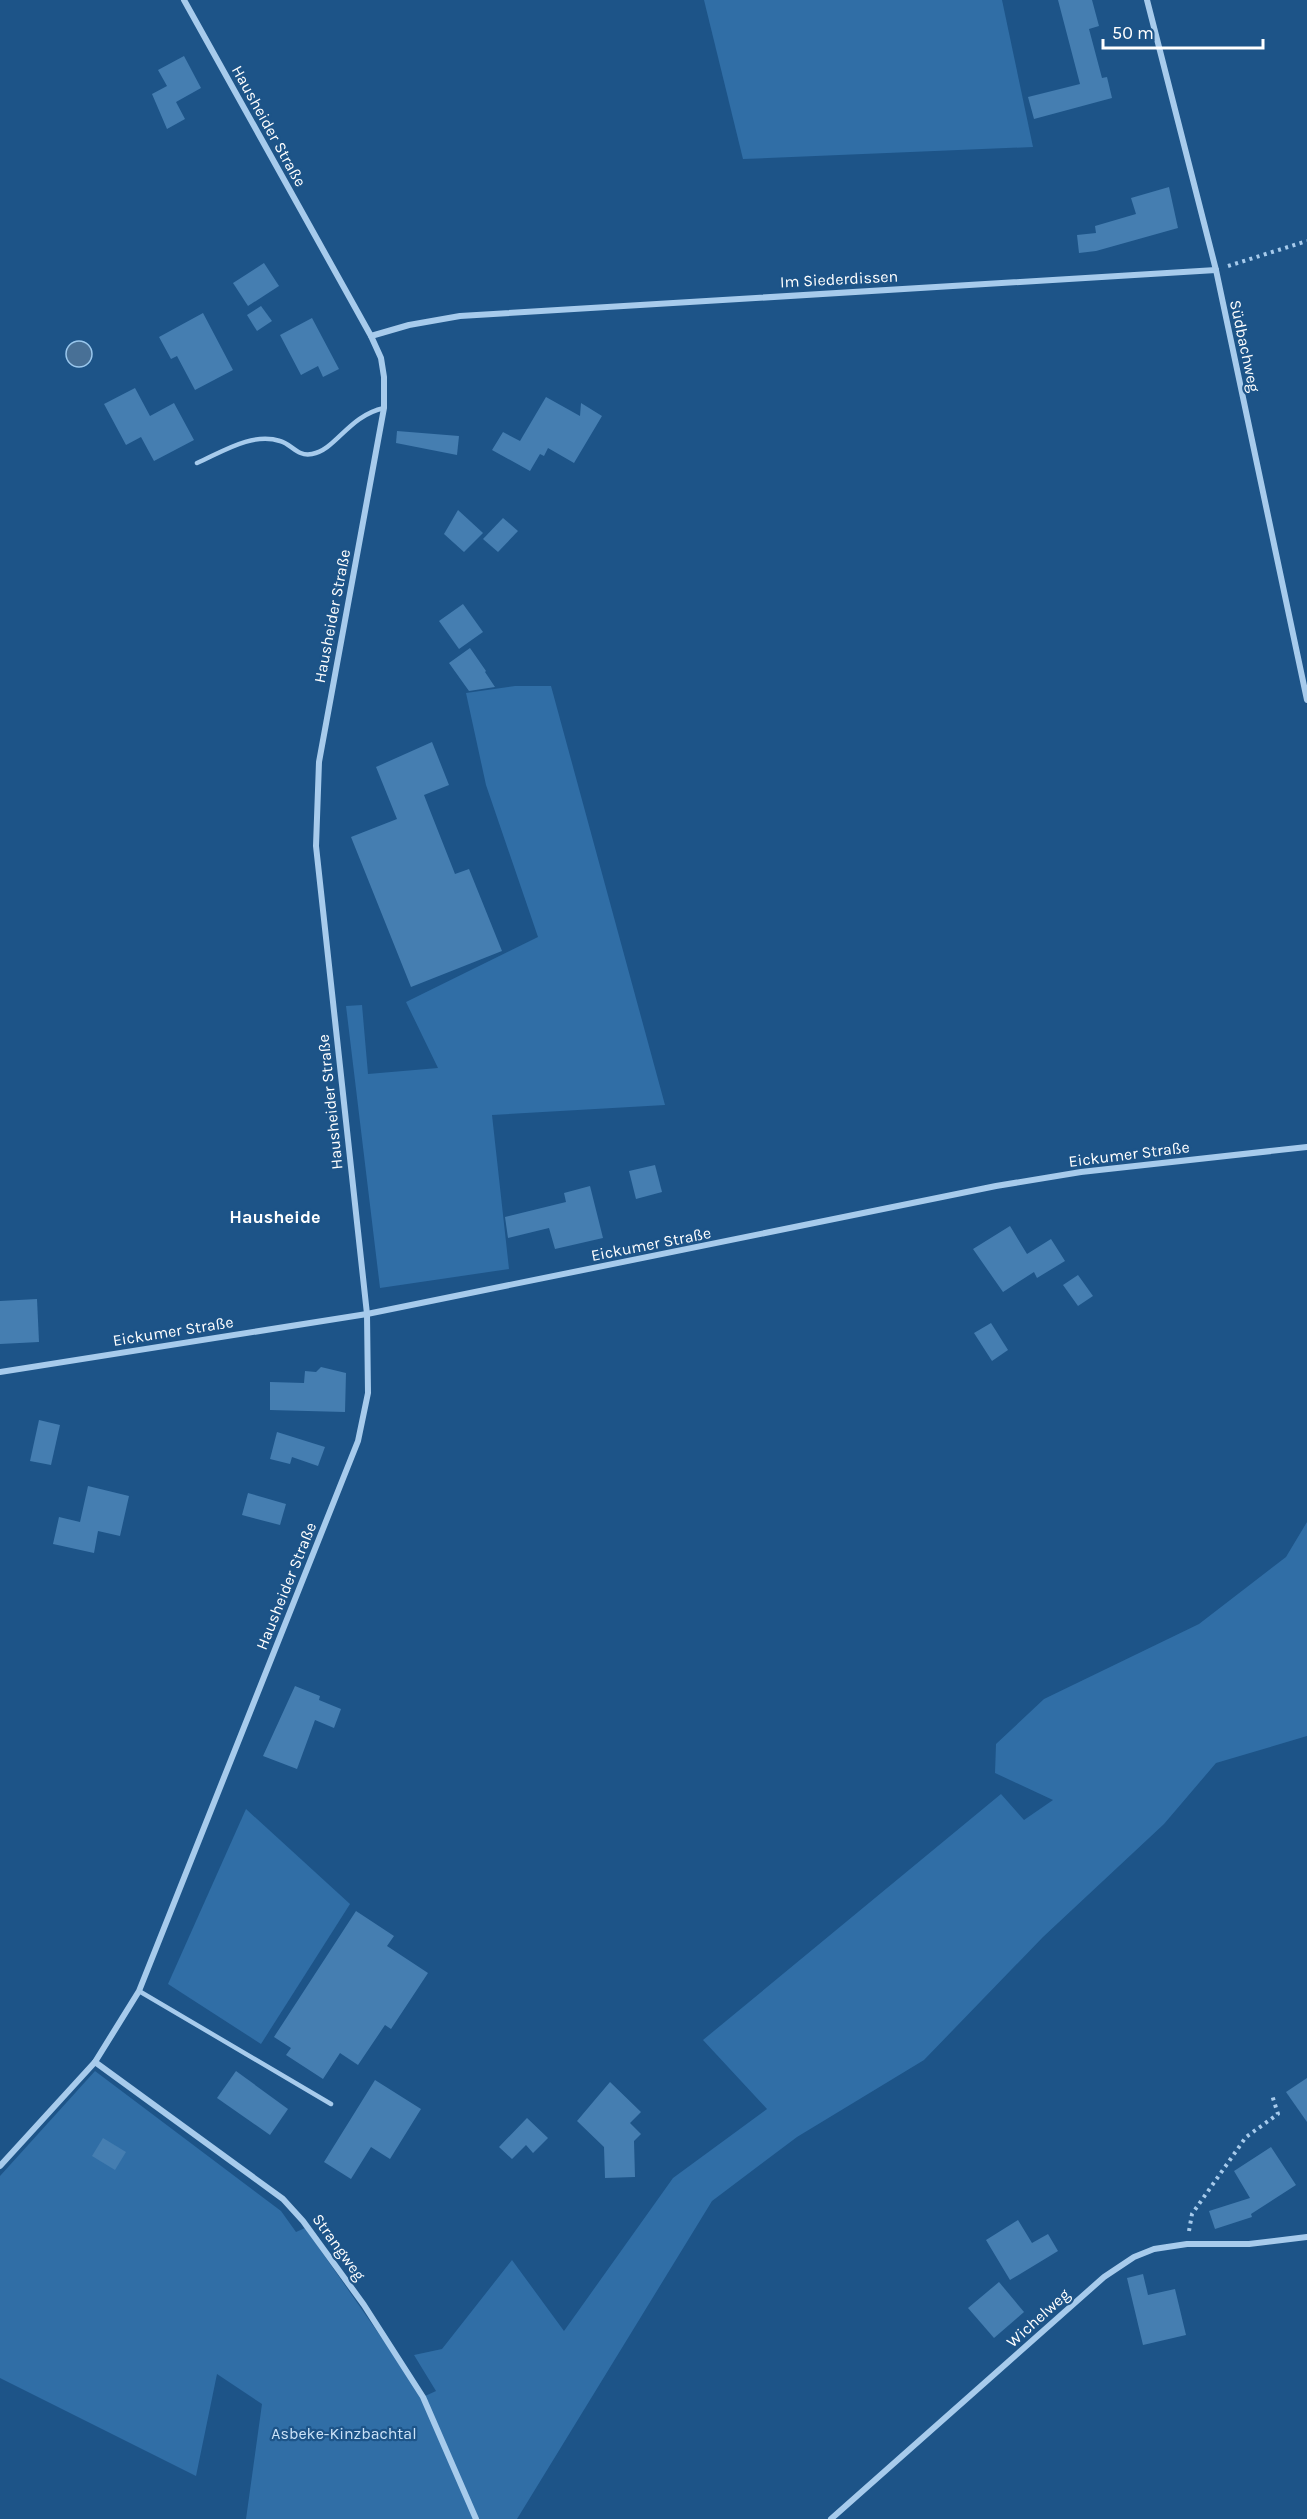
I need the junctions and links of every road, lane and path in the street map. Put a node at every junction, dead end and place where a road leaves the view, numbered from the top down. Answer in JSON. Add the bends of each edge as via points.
{"nodes":[{"id":1,"x":184,"y":0,"type":"edge"},
{"id":2,"x":1147,"y":0,"type":"edge"},
{"id":3,"x":1307,"y":241,"type":"edge"},
{"id":4,"x":1216,"y":270,"type":"junction"},
{"id":5,"x":371,"y":336,"type":"junction"},
{"id":6,"x":384,"y":408,"type":"junction"},
{"id":7,"x":197,"y":463,"type":"dead end"},
{"id":8,"x":1307,"y":700,"type":"edge"},
{"id":9,"x":1307,"y":1147,"type":"edge"},
{"id":10,"x":367,"y":1314,"type":"junction"},
{"id":11,"x":0,"y":1372,"type":"edge"},
{"id":12,"x":138,"y":1991,"type":"junction"},
{"id":13,"x":95,"y":2062,"type":"junction"},
{"id":14,"x":1272,"y":2095,"type":"dead end"},
{"id":15,"x":331,"y":2104,"type":"dead end"},
{"id":16,"x":0,"y":2166,"type":"edge"},
{"id":17,"x":1307,"y":2237,"type":"edge"},
{"id":18,"x":1187,"y":2244,"type":"junction"},
{"id":19,"x":476,"y":2519,"type":"edge"},
{"id":20,"x":831,"y":2519,"type":"edge"}],
"edges":[{"from":1,"to":5,"type":"street","name":"Hausheider Straße"},
{"from":2,"to":4,"type":"street","name":"Südbachweg"},
{"from":3,"to":4,"type":"path"},
{"from":4,"to":5,"type":"street","name":"Im Siederdissen","via":[[460,316]]},
{"from":4,"to":8,"type":"street","name":"Südbachweg"},
{"from":5,"to":6,"type":"street","name":"Hausheider Straße","via":[[381,358]]},
{"from":6,"to":7,"type":"lane","via":[[360,416],[311,455],[302,455],[284,442],[262,439],[242,443]]},
{"from":6,"to":10,"type":"street","name":"Hausheider Straße","via":[[319,762],[315,817]]},
{"from":9,"to":10,"type":"street","name":"Eickumer Straße","via":[[1081,1172],[996,1186]]},
{"from":10,"to":11,"type":"street","name":"Eickumer Straße"},
{"from":10,"to":12,"type":"street","name":"Hausheider Straße","via":[[368,1393],[358,1441]]},
{"from":12,"to":13,"type":"street","name":"Hausheider Straße"},
{"from":12,"to":15,"type":"lane"},
{"from":13,"to":16,"type":"street","name":"Hausheider Straße"},
{"from":13,"to":19,"type":"street","name":"Strangweg","via":[[283,2199],[303,2221],[364,2305],[423,2397]]},
{"from":14,"to":18,"type":"path","via":[[1278,2114],[1246,2137],[1218,2175],[1192,2214]]},
{"from":17,"to":18,"type":"street","name":"Wichelweg","via":[[1249,2244]]},
{"from":18,"to":20,"type":"street","name":"Wichelweg","via":[[1154,2248],[1104,2277]]}]}
